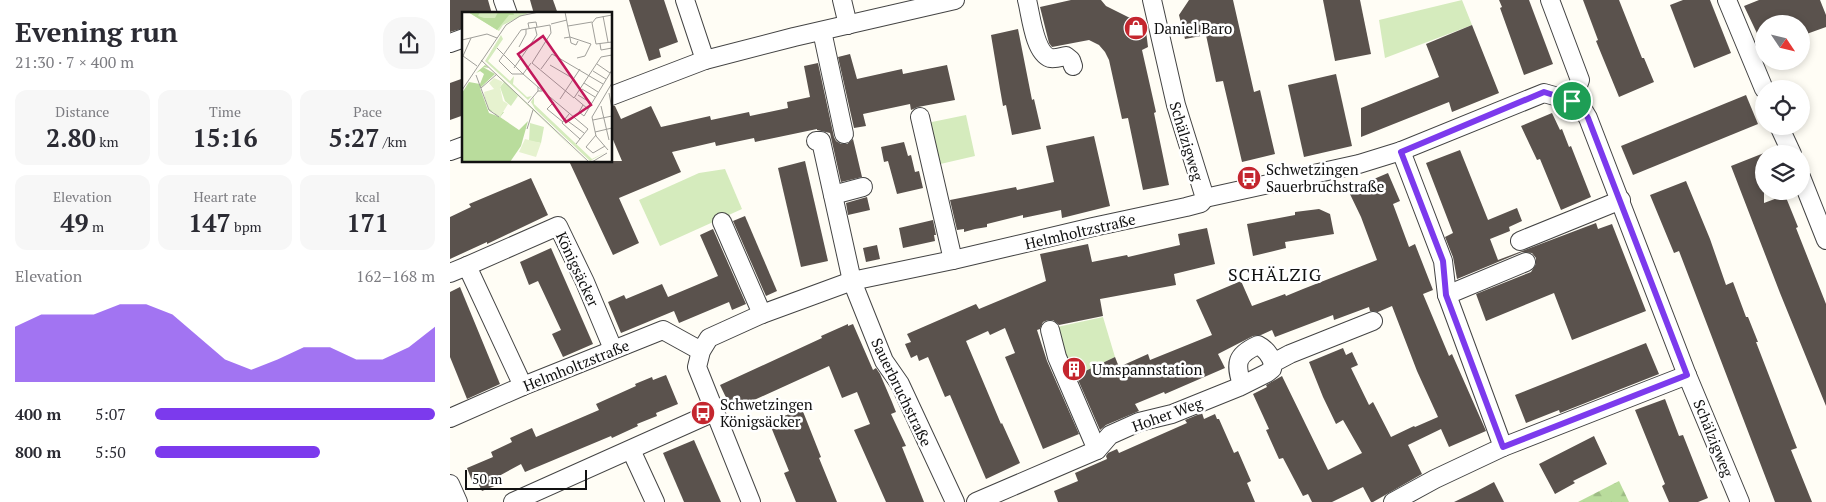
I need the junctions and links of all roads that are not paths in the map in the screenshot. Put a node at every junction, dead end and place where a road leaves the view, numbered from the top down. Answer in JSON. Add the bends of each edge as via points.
{"nodes":[{"id":1,"x":503,"y":0,"type":"edge"},
{"id":2,"x":685,"y":0,"type":"edge"},
{"id":3,"x":842,"y":0,"type":"edge"},
{"id":4,"x":955,"y":0,"type":"edge"},
{"id":5,"x":1027,"y":0,"type":"edge"},
{"id":6,"x":1152,"y":0,"type":"edge"},
{"id":7,"x":1550,"y":0,"type":"edge"},
{"id":8,"x":1727,"y":0,"type":"edge"},
{"id":9,"x":507,"y":12,"type":"edge"},
{"id":10,"x":848,"y":25,"type":"junction"},
{"id":11,"x":822,"y":31,"type":"junction"},
{"id":12,"x":462,"y":39,"type":"edge"},
{"id":13,"x":450,"y":43,"type":"edge"},
{"id":14,"x":705,"y":60,"type":"junction"},
{"id":15,"x":1073,"y":66,"type":"dead end"},
{"id":16,"x":1760,"y":80,"type":"edge"},
{"id":17,"x":612,"y":96,"type":"edge"},
{"id":18,"x":1572,"y":101,"type":"junction"},
{"id":19,"x":920,"y":118,"type":"dead end"},
{"id":20,"x":844,"y":134,"type":"dead end"},
{"id":21,"x":816,"y":142,"type":"dead end"},
{"id":22,"x":1401,"y":152,"type":"junction"},
{"id":23,"x":862,"y":187,"type":"dead end"},
{"id":24,"x":833,"y":195,"type":"junction"},
{"id":25,"x":1205,"y":198,"type":"junction"},
{"id":26,"x":1621,"y":200,"type":"junction"},
{"id":27,"x":1810,"y":200,"type":"edge"},
{"id":28,"x":722,"y":222,"type":"dead end"},
{"id":29,"x":1826,"y":240,"type":"edge"},
{"id":30,"x":1520,"y":241,"type":"dead end"},
{"id":31,"x":953,"y":260,"type":"junction"},
{"id":32,"x":1526,"y":262,"type":"dead end"},
{"id":33,"x":467,"y":266,"type":"junction"},
{"id":34,"x":450,"y":274,"type":"edge"},
{"id":35,"x":852,"y":281,"type":"junction"},
{"id":36,"x":1446,"y":295,"type":"junction"},
{"id":37,"x":762,"y":314,"type":"junction"},
{"id":38,"x":1373,"y":321,"type":"dead end"},
{"id":39,"x":1050,"y":330,"type":"dead end"},
{"id":40,"x":613,"y":349,"type":"junction"},
{"id":41,"x":700,"y":351,"type":"junction"},
{"id":42,"x":1273,"y":363,"type":"junction"},
{"id":43,"x":1687,"y":375,"type":"junction"},
{"id":44,"x":1242,"y":385,"type":"junction"},
{"id":45,"x":523,"y":386,"type":"junction"},
{"id":46,"x":714,"y":412,"type":"junction"},
{"id":47,"x":450,"y":418,"type":"edge"},
{"id":48,"x":1503,"y":447,"type":"junction"},
{"id":49,"x":631,"y":450,"type":"junction"},
{"id":50,"x":1097,"y":450,"type":"junction"},
{"id":51,"x":450,"y":484,"type":"edge"},
{"id":52,"x":542,"y":496,"type":"edge"},
{"id":53,"x":458,"y":502,"type":"edge"},
{"id":54,"x":513,"y":502,"type":"edge"},
{"id":55,"x":654,"y":502,"type":"edge"},
{"id":56,"x":751,"y":502,"type":"edge"},
{"id":57,"x":955,"y":502,"type":"edge"},
{"id":58,"x":976,"y":502,"type":"edge"},
{"id":59,"x":1393,"y":502,"type":"edge"},
{"id":60,"x":1740,"y":502,"type":"edge"}],
"edges":[{"from":1,"to":9,"type":"street"},
{"from":2,"to":14,"type":"street"},
{"from":3,"to":10,"type":"street"},
{"from":4,"to":10,"type":"street"},
{"from":5,"to":15,"type":"street","via":[[1040,50],[1049,57],[1066,56]]},
{"from":6,"to":25,"type":"street","name":"Schälzigweg","via":[[1176,105]]},
{"from":7,"to":18,"type":"street","via":[[1580,80]]},
{"from":8,"to":16,"type":"street"},
{"from":10,"to":11,"type":"street"},
{"from":11,"to":14,"type":"street"},
{"from":11,"to":20,"type":"street"},
{"from":12,"to":13,"type":"street"},
{"from":14,"to":17,"type":"street"},
{"from":18,"to":22,"type":"street","name":"Schälzigweg","via":[[1544,92]]},
{"from":18,"to":26,"type":"street","name":"Schälzigweg","via":[[1579,103],[1588,118]]},
{"from":19,"to":31,"type":"street"},
{"from":21,"to":24,"type":"street","via":[[821,141]]},
{"from":22,"to":25,"type":"street","name":"Schälzigweg"},
{"from":22,"to":36,"type":"street","via":[[1443,261]]},
{"from":23,"to":24,"type":"street"},
{"from":24,"to":35,"type":"street"},
{"from":25,"to":31,"type":"street","name":"Helmholtzstraße","via":[[1201,203],[1186,207]]},
{"from":26,"to":30,"type":"street"},
{"from":26,"to":43,"type":"street","name":"Schälzigweg"},
{"from":27,"to":29,"type":"street"},
{"from":28,"to":37,"type":"street"},
{"from":31,"to":35,"type":"street","name":"Helmholtzstraße"},
{"from":32,"to":36,"type":"street"},
{"from":33,"to":34,"type":"street","name":"Königsäcker"},
{"from":33,"to":40,"type":"street","name":"Königsäcker","via":[[558,226]]},
{"from":33,"to":45,"type":"street"},
{"from":35,"to":37,"type":"street","name":"Helmholtzstraße"},
{"from":35,"to":57,"type":"street","name":"Sauerbruchstraße","via":[[884,362],[900,384]]},
{"from":36,"to":48,"type":"street"},
{"from":37,"to":41,"type":"street","name":"Helmholtzstraße","via":[[709,338]]},
{"from":38,"to":42,"type":"street","name":"Hoher Weg"},
{"from":39,"to":50,"type":"street","via":[[1057,357]]},
{"from":40,"to":41,"type":"street","name":"Helmholtzstraße","via":[[663,330]]},
{"from":40,"to":45,"type":"street","name":"Helmholtzstraße"},
{"from":41,"to":46,"type":"street","via":[[697,367]]},
{"from":42,"to":44,"type":"street","name":"Hoher Weg","via":[[1267,373]]},
{"from":42,"to":44,"type":"street","via":[[1269,354],[1258,345],[1245,352],[1237,370]]},
{"from":43,"to":48,"type":"street"},
{"from":43,"to":60,"type":"street","name":"Schälzigweg"},
{"from":44,"to":50,"type":"street","name":"Hoher Weg","via":[[1110,435]]},
{"from":45,"to":47,"type":"street","name":"Helmholtzstraße"},
{"from":46,"to":49,"type":"street"},
{"from":46,"to":56,"type":"street"},
{"from":48,"to":59,"type":"street"},
{"from":49,"to":52,"type":"street"},
{"from":49,"to":55,"type":"street"},
{"from":50,"to":58,"type":"street","name":"Hoher Weg"},
{"from":51,"to":53,"type":"street"},
{"from":52,"to":54,"type":"street"}]}
